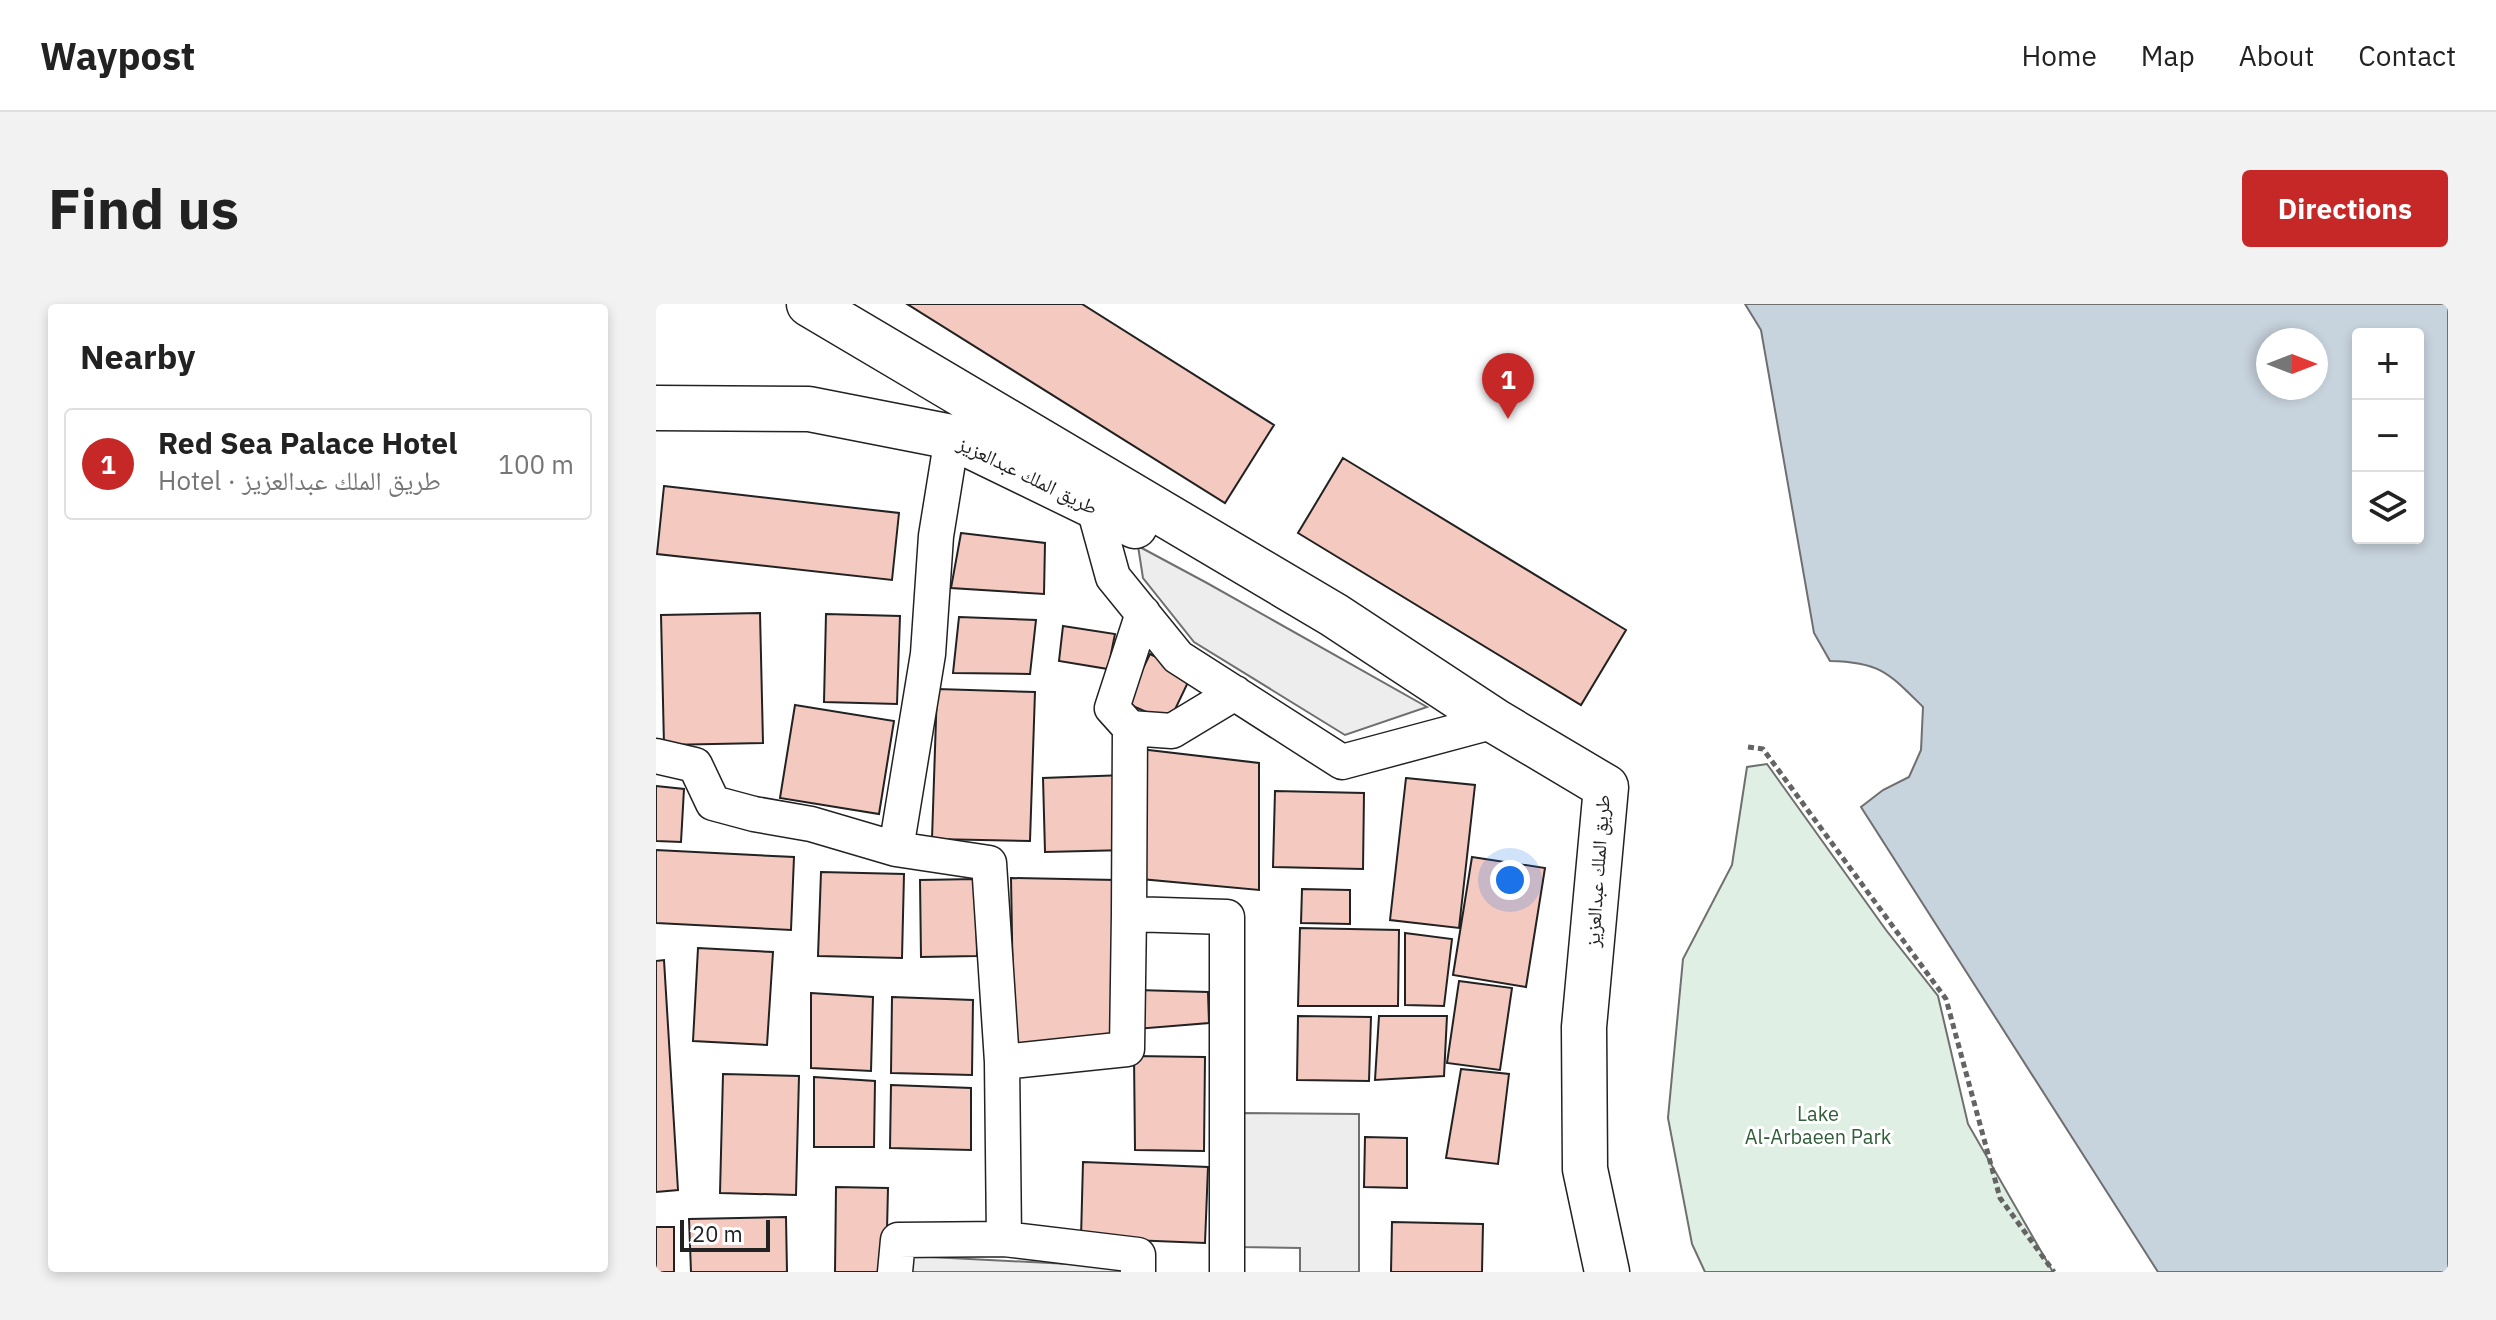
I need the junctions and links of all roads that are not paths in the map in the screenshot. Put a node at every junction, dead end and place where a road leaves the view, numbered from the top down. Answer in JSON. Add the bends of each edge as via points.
{"nodes":[{"id":1,"x":809,"y":304,"type":"edge"},
{"id":2,"x":656,"y":408,"type":"edge"},
{"id":3,"x":952,"y":437,"type":"junction"},
{"id":4,"x":1094,"y":508,"type":"junction"},
{"id":5,"x":1143,"y":613,"type":"junction"},
{"id":6,"x":1334,"y":615,"type":"junction"},
{"id":7,"x":1235,"y":693,"type":"junction"},
{"id":8,"x":1495,"y":721,"type":"junction"},
{"id":9,"x":1130,"y":728,"type":"junction"},
{"id":10,"x":656,"y":756,"type":"edge"},
{"id":11,"x":896,"y":849,"type":"junction"},
{"id":12,"x":1129,"y":914,"type":"junction"},
{"id":13,"x":1002,"y":1062,"type":"junction"},
{"id":14,"x":1004,"y":1239,"type":"junction"},
{"id":15,"x":895,"y":1272,"type":"edge"},
{"id":16,"x":1138,"y":1272,"type":"edge"},
{"id":17,"x":1227,"y":1272,"type":"edge"},
{"id":18,"x":1607,"y":1272,"type":"edge"}],
"edges":[{"from":1,"to":6,"type":"main road","name":"طريق الملك عبدالعزيز"},
{"from":2,"to":3,"type":"main road","name":"طريق الملك عبدالعزيز","via":[[809,409]]},
{"from":3,"to":4,"type":"main road","name":"طريق الملك عبدالعزيز"},
{"from":3,"to":11,"type":"street","via":[[936,536],[928,654]]},
{"from":4,"to":5,"type":"street","via":[[1113,577]]},
{"from":4,"to":6,"type":"main road","name":"طريق الملك عبدالعزيز"},
{"from":5,"to":7,"type":"street","via":[[1178,657]]},
{"from":5,"to":9,"type":"street","via":[[1112,708]]},
{"from":6,"to":8,"type":"main road","name":"طريق الملك عبدالعزيز"},
{"from":7,"to":8,"type":"street","via":[[1342,762]]},
{"from":7,"to":9,"type":"street","via":[[1172,731]]},
{"from":8,"to":18,"type":"main road","name":"طريق الملك عبدالعزيز","via":[[1606,787],[1584,1027],[1585,1169]]},
{"from":9,"to":12,"type":"street"},
{"from":10,"to":11,"type":"street","via":[[695,765],[713,803]]},
{"from":11,"to":13,"type":"street","via":[[989,863]]},
{"from":12,"to":13,"type":"street","via":[[1127,1049]]},
{"from":12,"to":17,"type":"street","via":[[1227,917]]},
{"from":13,"to":14,"type":"street"},
{"from":14,"to":15,"type":"street","via":[[898,1240]]},
{"from":14,"to":16,"type":"street","via":[[1138,1255]]}]}
